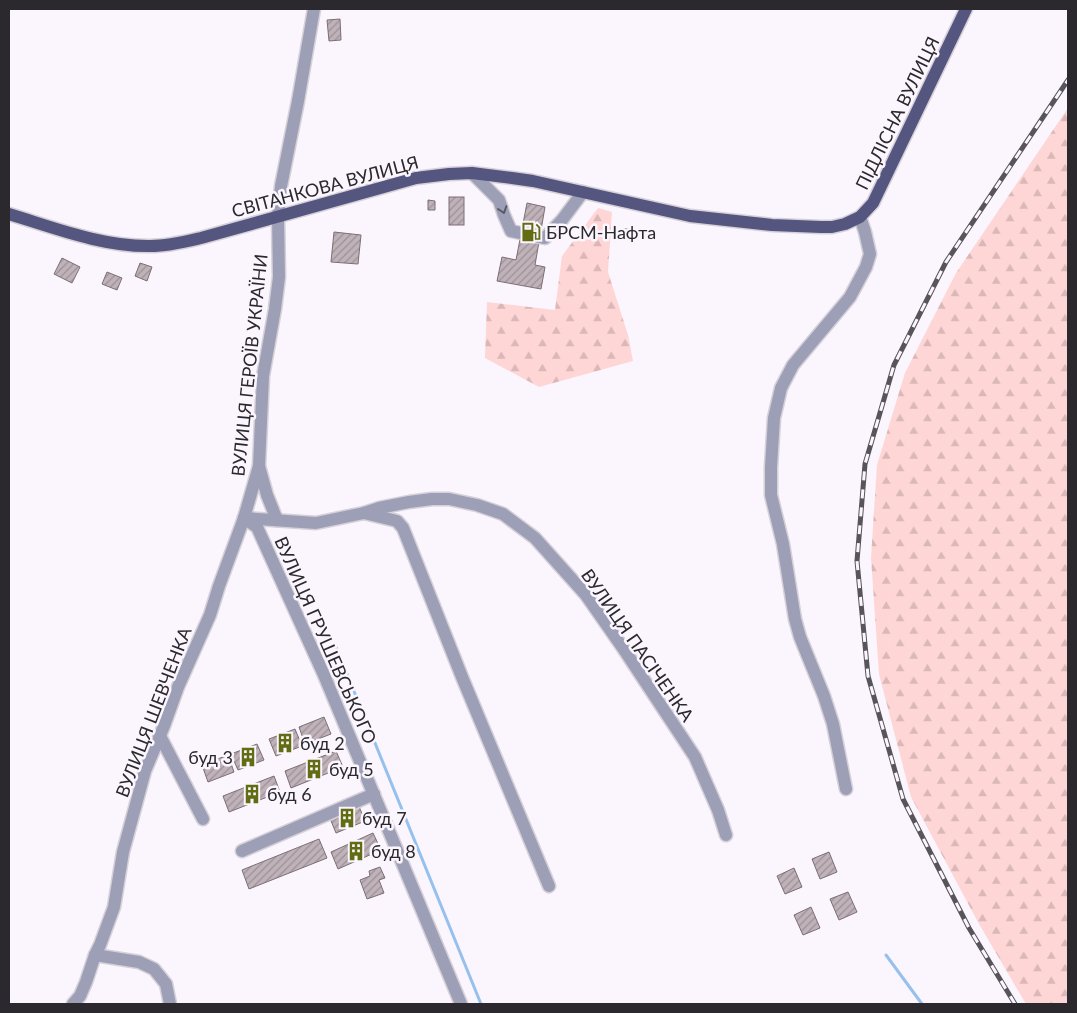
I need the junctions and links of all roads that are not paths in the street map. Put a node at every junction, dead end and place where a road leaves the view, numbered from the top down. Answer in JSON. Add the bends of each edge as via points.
{"nodes":[{"id":1,"x":314,"y":9,"type":"edge"},
{"id":2,"x":966,"y":9,"type":"edge"},
{"id":3,"x":472,"y":173,"type":"junction"},
{"id":4,"x":583,"y":192,"type":"junction"},
{"id":5,"x":9,"y":214,"type":"edge"},
{"id":6,"x":278,"y":216,"type":"junction"},
{"id":7,"x":860,"y":217,"type":"junction"},
{"id":8,"x":259,"y":466,"type":"junction"},
{"id":9,"x":364,"y":513,"type":"junction"},
{"id":10,"x":244,"y":518,"type":"junction"},
{"id":11,"x":277,"y":520,"type":"junction"},
{"id":12,"x":160,"y":736,"type":"junction"},
{"id":13,"x":846,"y":789,"type":"dead end"},
{"id":14,"x":374,"y":794,"type":"junction"},
{"id":15,"x":202,"y":819,"type":"dead end"},
{"id":16,"x":726,"y":835,"type":"dead end"},
{"id":17,"x":242,"y":851,"type":"dead end"},
{"id":18,"x":549,"y":886,"type":"dead end"},
{"id":19,"x":95,"y":955,"type":"junction"},
{"id":20,"x":73,"y":1004,"type":"edge"},
{"id":21,"x":170,"y":1004,"type":"edge"},
{"id":22,"x":461,"y":1004,"type":"edge"}],
"edges":[{"from":1,"to":6,"type":"street","name":"ВУЛИЦЯ ГЕРОЇВ УКРАЇНИ","via":[[280,186]]},
{"from":2,"to":7,"type":"main road","name":"ПІДЛІСНА ВУЛИЦЯ","via":[[873,203]]},
{"from":3,"to":4,"type":"main road","name":"СВІТАНКОВА ВУЛИЦЯ"},
{"from":3,"to":4,"type":"street","one_way":true,"via":[[499,200],[511,231],[545,238]]},
{"from":3,"to":6,"type":"main road","name":"СВІТАНКОВА ВУЛИЦЯ","via":[[416,178]]},
{"from":4,"to":7,"type":"main road","name":"СВІТАНКОВА ВУЛИЦЯ","via":[[690,216],[772,225],[832,227]]},
{"from":5,"to":6,"type":"main road","name":"СВІТАНКОВА ВУЛИЦЯ","via":[[92,239],[151,246],[201,238]]},
{"from":6,"to":8,"type":"street","name":"ВУЛИЦЯ ГЕРОЇВ УКРАЇНИ","via":[[279,276],[263,376]]},
{"from":7,"to":13,"type":"street","via":[[870,254],[866,267],[850,297],[793,364],[781,388],[774,418],[771,467],[771,495],[795,619],[833,724]]},
{"from":8,"to":10,"type":"street","name":"ВУЛИЦЯ ГЕРОЇВ УКРАЇНИ"},
{"from":8,"to":11,"type":"street","via":[[266,495]]},
{"from":9,"to":11,"type":"street","name":"ВУЛИЦЯ ПАСІЧЕНКА","via":[[316,523]]},
{"from":9,"to":16,"type":"street","name":"ВУЛИЦЯ ПАСІЧЕНКА","via":[[408,502],[449,499],[503,514],[536,538],[586,595],[690,749]]},
{"from":9,"to":18,"type":"street","name":"ВУЛИЦЯ ПАСІЧЕНКА","via":[[397,521],[402,528]]},
{"from":10,"to":11,"type":"street","name":"ВУЛИЦЯ ПАСІЧЕНКА"},
{"from":10,"to":12,"type":"street","name":"ВУЛИЦЯ ШЕВЧЕНКА","via":[[210,614]]},
{"from":10,"to":14,"type":"street","name":"ВУЛИЦЯ ГРУШЕВСЬКОГО","via":[[257,527]]},
{"from":12,"to":15,"type":"street"},
{"from":12,"to":19,"type":"street","name":"ВУЛИЦЯ ШЕВЧЕНКА","via":[[146,770],[122,852],[114,907]]},
{"from":14,"to":17,"type":"street"},
{"from":14,"to":22,"type":"street","name":"ВУЛИЦЯ ГРУШЕВСЬКОГО"},
{"from":19,"to":20,"type":"street","name":"ВУЛИЦЯ ШЕВЧЕНКА","via":[[80,996]]},
{"from":19,"to":21,"type":"street","via":[[139,962],[154,969],[166,984]]}]}
